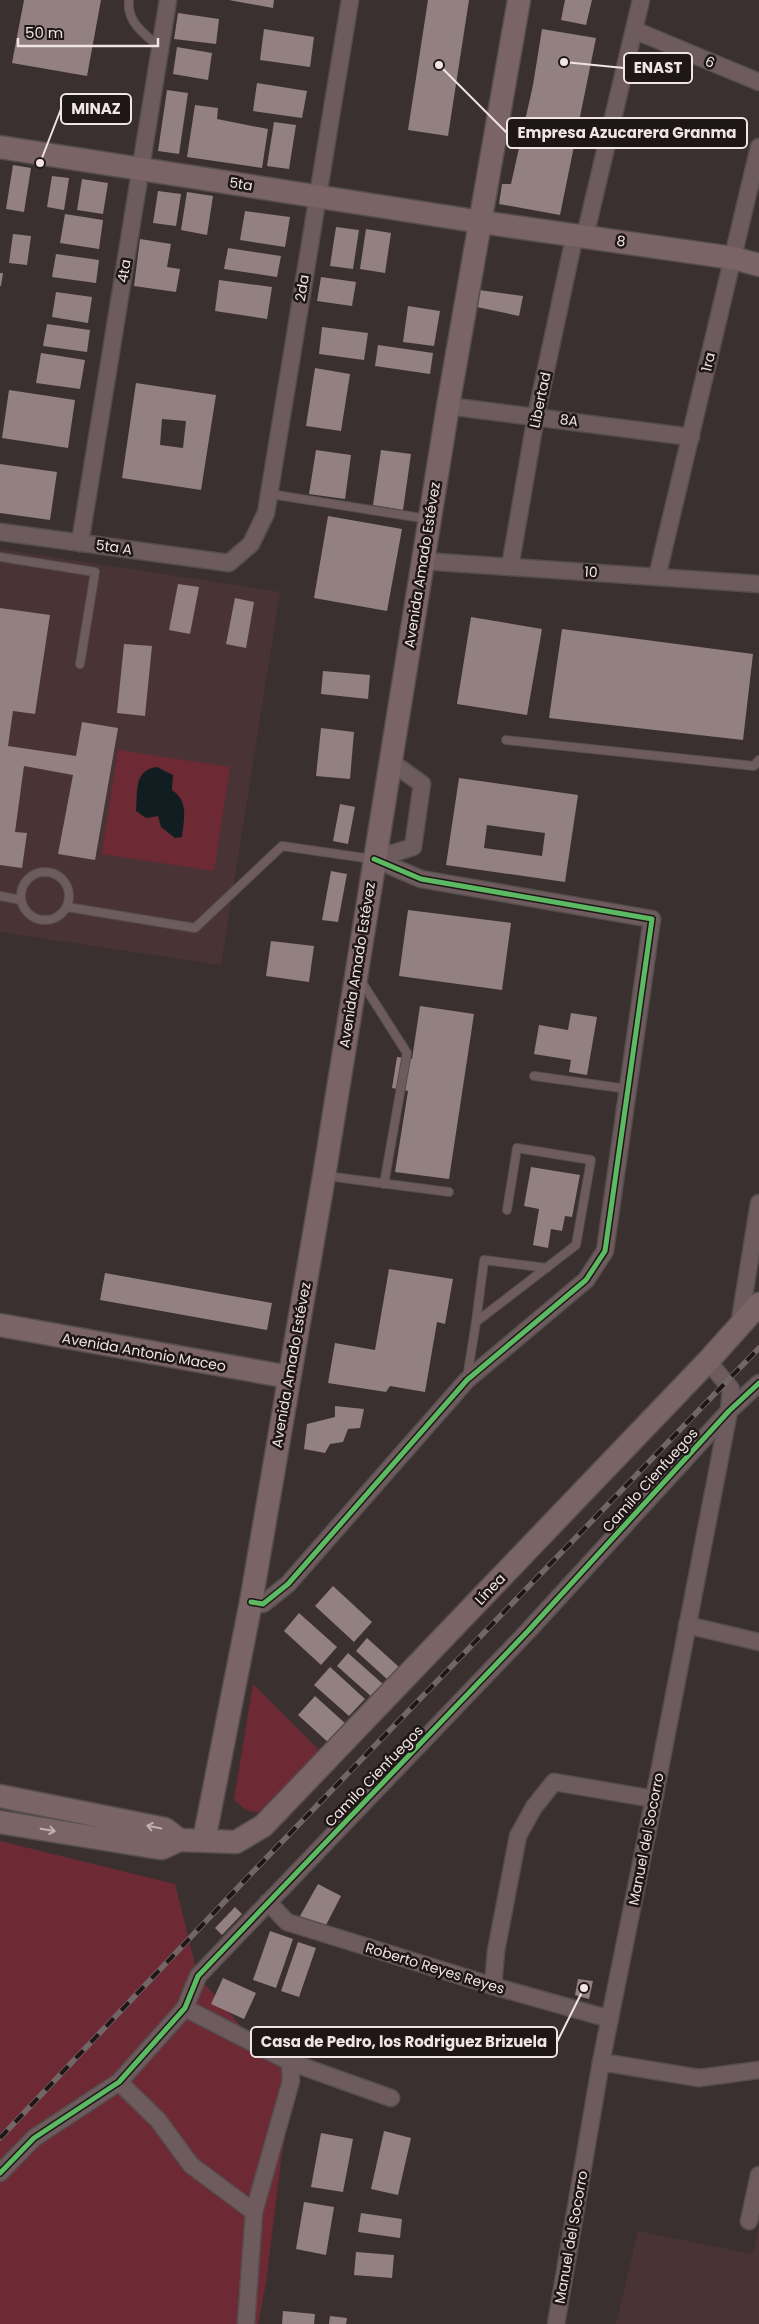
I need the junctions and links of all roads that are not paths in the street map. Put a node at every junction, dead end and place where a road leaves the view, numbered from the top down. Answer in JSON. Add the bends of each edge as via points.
{"nodes":[{"id":1,"x":129,"y":0,"type":"edge"},
{"id":2,"x":168,"y":0,"type":"edge"},
{"id":3,"x":350,"y":0,"type":"edge"},
{"id":4,"x":519,"y":0,"type":"edge"},
{"id":5,"x":642,"y":0,"type":"edge"},
{"id":6,"x":634,"y":30,"type":"junction"},
{"id":7,"x":160,"y":47,"type":"junction"},
{"id":8,"x":759,"y":82,"type":"edge"},
{"id":9,"x":0,"y":147,"type":"edge"},
{"id":10,"x":759,"y":147,"type":"edge"},
{"id":11,"x":141,"y":168,"type":"junction"},
{"id":12,"x":317,"y":196,"type":"junction"},
{"id":13,"x":481,"y":222,"type":"junction"},
{"id":14,"x":580,"y":235,"type":"junction"},
{"id":15,"x":733,"y":258,"type":"junction"},
{"id":16,"x":759,"y":265,"type":"edge"},
{"id":17,"x":448,"y":406,"type":"junction"},
{"id":18,"x":536,"y":416,"type":"junction"},
{"id":19,"x":690,"y":437,"type":"junction"},
{"id":20,"x":270,"y":494,"type":"junction"},
{"id":21,"x":430,"y":519,"type":"junction"},
{"id":22,"x":0,"y":532,"type":"edge"},
{"id":23,"x":80,"y":542,"type":"junction"},
{"id":24,"x":0,"y":557,"type":"edge"},
{"id":25,"x":423,"y":561,"type":"junction"},
{"id":26,"x":229,"y":563,"type":"joint"},
{"id":27,"x":510,"y":567,"type":"junction"},
{"id":28,"x":657,"y":577,"type":"junction"},
{"id":29,"x":759,"y":584,"type":"edge"},
{"id":30,"x":80,"y":664,"type":"dead end"},
{"id":31,"x":506,"y":740,"type":"dead end"},
{"id":32,"x":759,"y":760,"type":"edge"},
{"id":33,"x":390,"y":761,"type":"junction"},
{"id":34,"x":374,"y":859,"type":"junction"},
{"id":35,"x":0,"y":896,"type":"edge"},
{"id":36,"x":21,"y":900,"type":"junction"},
{"id":37,"x":66,"y":907,"type":"junction"},
{"id":38,"x":356,"y":973,"type":"junction"},
{"id":39,"x":534,"y":1076,"type":"dead end"},
{"id":40,"x":628,"y":1089,"type":"junction"},
{"id":41,"x":324,"y":1176,"type":"junction"},
{"id":42,"x":384,"y":1184,"type":"junction"},
{"id":43,"x":449,"y":1192,"type":"dead end"},
{"id":44,"x":759,"y":1203,"type":"edge"},
{"id":45,"x":507,"y":1210,"type":"dead end"},
{"id":46,"x":546,"y":1268,"type":"junction"},
{"id":47,"x":759,"y":1304,"type":"edge"},
{"id":48,"x":476,"y":1322,"type":"junction"},
{"id":49,"x":0,"y":1326,"type":"edge"},
{"id":50,"x":739,"y":1326,"type":"junction"},
{"id":51,"x":708,"y":1361,"type":"junction"},
{"id":52,"x":288,"y":1377,"type":"junction"},
{"id":53,"x":467,"y":1380,"type":"junction"},
{"id":54,"x":758,"y":1386,"type":"edge"},
{"id":55,"x":731,"y":1389,"type":"junction"},
{"id":56,"x":729,"y":1411,"type":"junction"},
{"id":57,"x":251,"y":1602,"type":"junction"},
{"id":58,"x":687,"y":1625,"type":"junction"},
{"id":59,"x":759,"y":1642,"type":"edge"},
{"id":60,"x":0,"y":1796,"type":"edge"},
{"id":61,"x":654,"y":1799,"type":"junction"},
{"id":62,"x":0,"y":1822,"type":"edge"},
{"id":63,"x":179,"y":1840,"type":"junction"},
{"id":64,"x":204,"y":1840,"type":"junction"},
{"id":65,"x":268,"y":1902,"type":"junction"},
{"id":66,"x":493,"y":1986,"type":"junction"},
{"id":67,"x":185,"y":2008,"type":"junction"},
{"id":68,"x":610,"y":2019,"type":"junction"},
{"id":69,"x":290,"y":2062,"type":"junction"},
{"id":70,"x":600,"y":2062,"type":"junction"},
{"id":71,"x":759,"y":2070,"type":"edge"},
{"id":72,"x":119,"y":2082,"type":"junction"},
{"id":73,"x":391,"y":2098,"type":"dead end"},
{"id":74,"x":0,"y":2173,"type":"edge"},
{"id":75,"x":759,"y":2175,"type":"edge"},
{"id":76,"x":254,"y":2212,"type":"junction"},
{"id":77,"x":749,"y":2221,"type":"dead end"},
{"id":78,"x":246,"y":2324,"type":"edge"},
{"id":79,"x":556,"y":2324,"type":"edge"}],
"edges":[{"from":1,"to":7,"type":"lane","via":[[133,22]]},
{"from":2,"to":7,"type":"street","name":"4ta"},
{"from":3,"to":12,"type":"street","name":"2da"},
{"from":4,"to":13,"type":"main road","name":"Avenida Amado Estévez"},
{"from":5,"to":6,"type":"street","name":"Libertad"},
{"from":6,"to":8,"type":"street","name":"6"},
{"from":6,"to":14,"type":"street","name":"Libertad"},
{"from":7,"to":11,"type":"street","name":"4ta"},
{"from":9,"to":11,"type":"main road","name":"5ta"},
{"from":10,"to":15,"type":"street","name":"1ra"},
{"from":11,"to":12,"type":"main road","name":"5ta"},
{"from":11,"to":23,"type":"street","name":"4ta"},
{"from":12,"to":13,"type":"main road","name":"5ta"},
{"from":12,"to":20,"type":"street","name":"2da"},
{"from":13,"to":14,"type":"main road","name":"8"},
{"from":13,"to":17,"type":"main road","name":"Avenida Amado Estévez"},
{"from":14,"to":15,"type":"main road","name":"8"},
{"from":14,"to":18,"type":"street","name":"Libertad"},
{"from":15,"to":16,"type":"main road","name":"8"},
{"from":15,"to":19,"type":"street","name":"1ra"},
{"from":17,"to":18,"type":"street","name":"8A"},
{"from":17,"to":21,"type":"main road","name":"Avenida Amado Estévez"},
{"from":18,"to":19,"type":"street","name":"8A"},
{"from":18,"to":27,"type":"street","name":"Libertad"},
{"from":19,"to":28,"type":"street","name":"1ra"},
{"from":20,"to":21,"type":"lane"},
{"from":20,"to":26,"type":"street","name":"2da","via":[[266,513],[251,544]]},
{"from":21,"to":25,"type":"main road","name":"Avenida Amado Estévez"},
{"from":22,"to":23,"type":"street","name":"5ta A"},
{"from":23,"to":26,"type":"street","name":"5ta A"},
{"from":24,"to":30,"type":"lane","via":[[95,572]]},
{"from":25,"to":27,"type":"street","name":"10"},
{"from":25,"to":33,"type":"main road","name":"Avenida Amado Estévez"},
{"from":27,"to":28,"type":"street","name":"10"},
{"from":28,"to":29,"type":"street","name":"10"},
{"from":31,"to":32,"type":"lane","via":[[754,766]]},
{"from":33,"to":34,"type":"main road","name":"Avenida Amado Estévez"},
{"from":33,"to":34,"type":"street","via":[[422,784],[413,847]]},
{"from":34,"to":37,"type":"lane","via":[[282,846],[195,928]]},
{"from":34,"to":38,"type":"main road","name":"Avenida Amado Estévez"},
{"from":34,"to":40,"type":"street","via":[[421,879],[652,919]]},
{"from":35,"to":36,"type":"lane"},
{"from":36,"to":37,"type":"lane","via":[[27,913],[40,920],[56,918]]},
{"from":36,"to":37,"type":"lane","via":[[24,884],[37,873],[45,872],[60,877],[66,883],[69,899]]},
{"from":38,"to":41,"type":"main road","name":"Avenida Amado Estévez"},
{"from":38,"to":42,"type":"lane","via":[[407,1053]]},
{"from":39,"to":40,"type":"lane"},
{"from":40,"to":53,"type":"street","via":[[605,1251],[586,1280]]},
{"from":41,"to":42,"type":"lane"},
{"from":41,"to":52,"type":"main road","name":"Avenida Amado Estévez"},
{"from":42,"to":43,"type":"lane"},
{"from":44,"to":50,"type":"street"},
{"from":45,"to":46,"type":"lane","via":[[517,1148],[591,1160],[576,1245]]},
{"from":46,"to":48,"type":"lane"},
{"from":46,"to":48,"type":"lane","via":[[484,1260]]},
{"from":47,"to":50,"type":"main road","name":"Línea"},
{"from":48,"to":53,"type":"lane"},
{"from":49,"to":52,"type":"main road","name":"Avenida Antonio Maceo"},
{"from":50,"to":51,"type":"main road","name":"Línea"},
{"from":51,"to":55,"type":"street"},
{"from":51,"to":64,"type":"main road","name":"Línea","via":[[262,1826],[236,1842]]},
{"from":52,"to":57,"type":"main road","name":"Avenida Amado Estévez"},
{"from":53,"to":57,"type":"street","via":[[288,1584],[263,1604]]},
{"from":54,"to":55,"type":"street"},
{"from":54,"to":56,"type":"street","name":"Camilo Cienfuegos"},
{"from":55,"to":56,"type":"street","name":"Manuel del Socorro"},
{"from":56,"to":58,"type":"street","name":"Manuel del Socorro"},
{"from":56,"to":65,"type":"street","name":"Camilo Cienfuegos","via":[[528,1631]]},
{"from":57,"to":64,"type":"main road","name":"Avenida Amado Estévez"},
{"from":58,"to":59,"type":"street"},
{"from":58,"to":61,"type":"street","name":"Manuel del Socorro"},
{"from":63,"to":60,"type":"main road","one_way":true,"via":[[165,1829]]},
{"from":61,"to":66,"type":"street","via":[[554,1782],[534,1807],[518,1836],[496,1951]]},
{"from":61,"to":68,"type":"street","name":"Manuel del Socorro"},
{"from":62,"to":63,"type":"main road","one_way":true,"via":[[162,1848]]},
{"from":63,"to":64,"type":"main road","name":"Línea"},
{"from":65,"to":66,"type":"street","name":"Roberto Reyes Reyes","via":[[287,1922]]},
{"from":65,"to":67,"type":"street","name":"Camilo Cienfuegos","via":[[198,1976]]},
{"from":66,"to":68,"type":"street","name":"Roberto Reyes Reyes"},
{"from":67,"to":69,"type":"street"},
{"from":67,"to":72,"type":"street","name":"Camilo Cienfuegos"},
{"from":68,"to":70,"type":"street","name":"Manuel del Socorro"},
{"from":69,"to":73,"type":"street"},
{"from":69,"to":76,"type":"street","via":[[291,2081]]},
{"from":70,"to":71,"type":"street","via":[[699,2078]]},
{"from":70,"to":79,"type":"street","name":"Manuel del Socorro"},
{"from":72,"to":74,"type":"street","name":"Camilo Cienfuegos","via":[[34,2138]]},
{"from":72,"to":76,"type":"street","via":[[158,2120],[191,2165]]},
{"from":75,"to":77,"type":"street"},
{"from":76,"to":78,"type":"street"}]}
